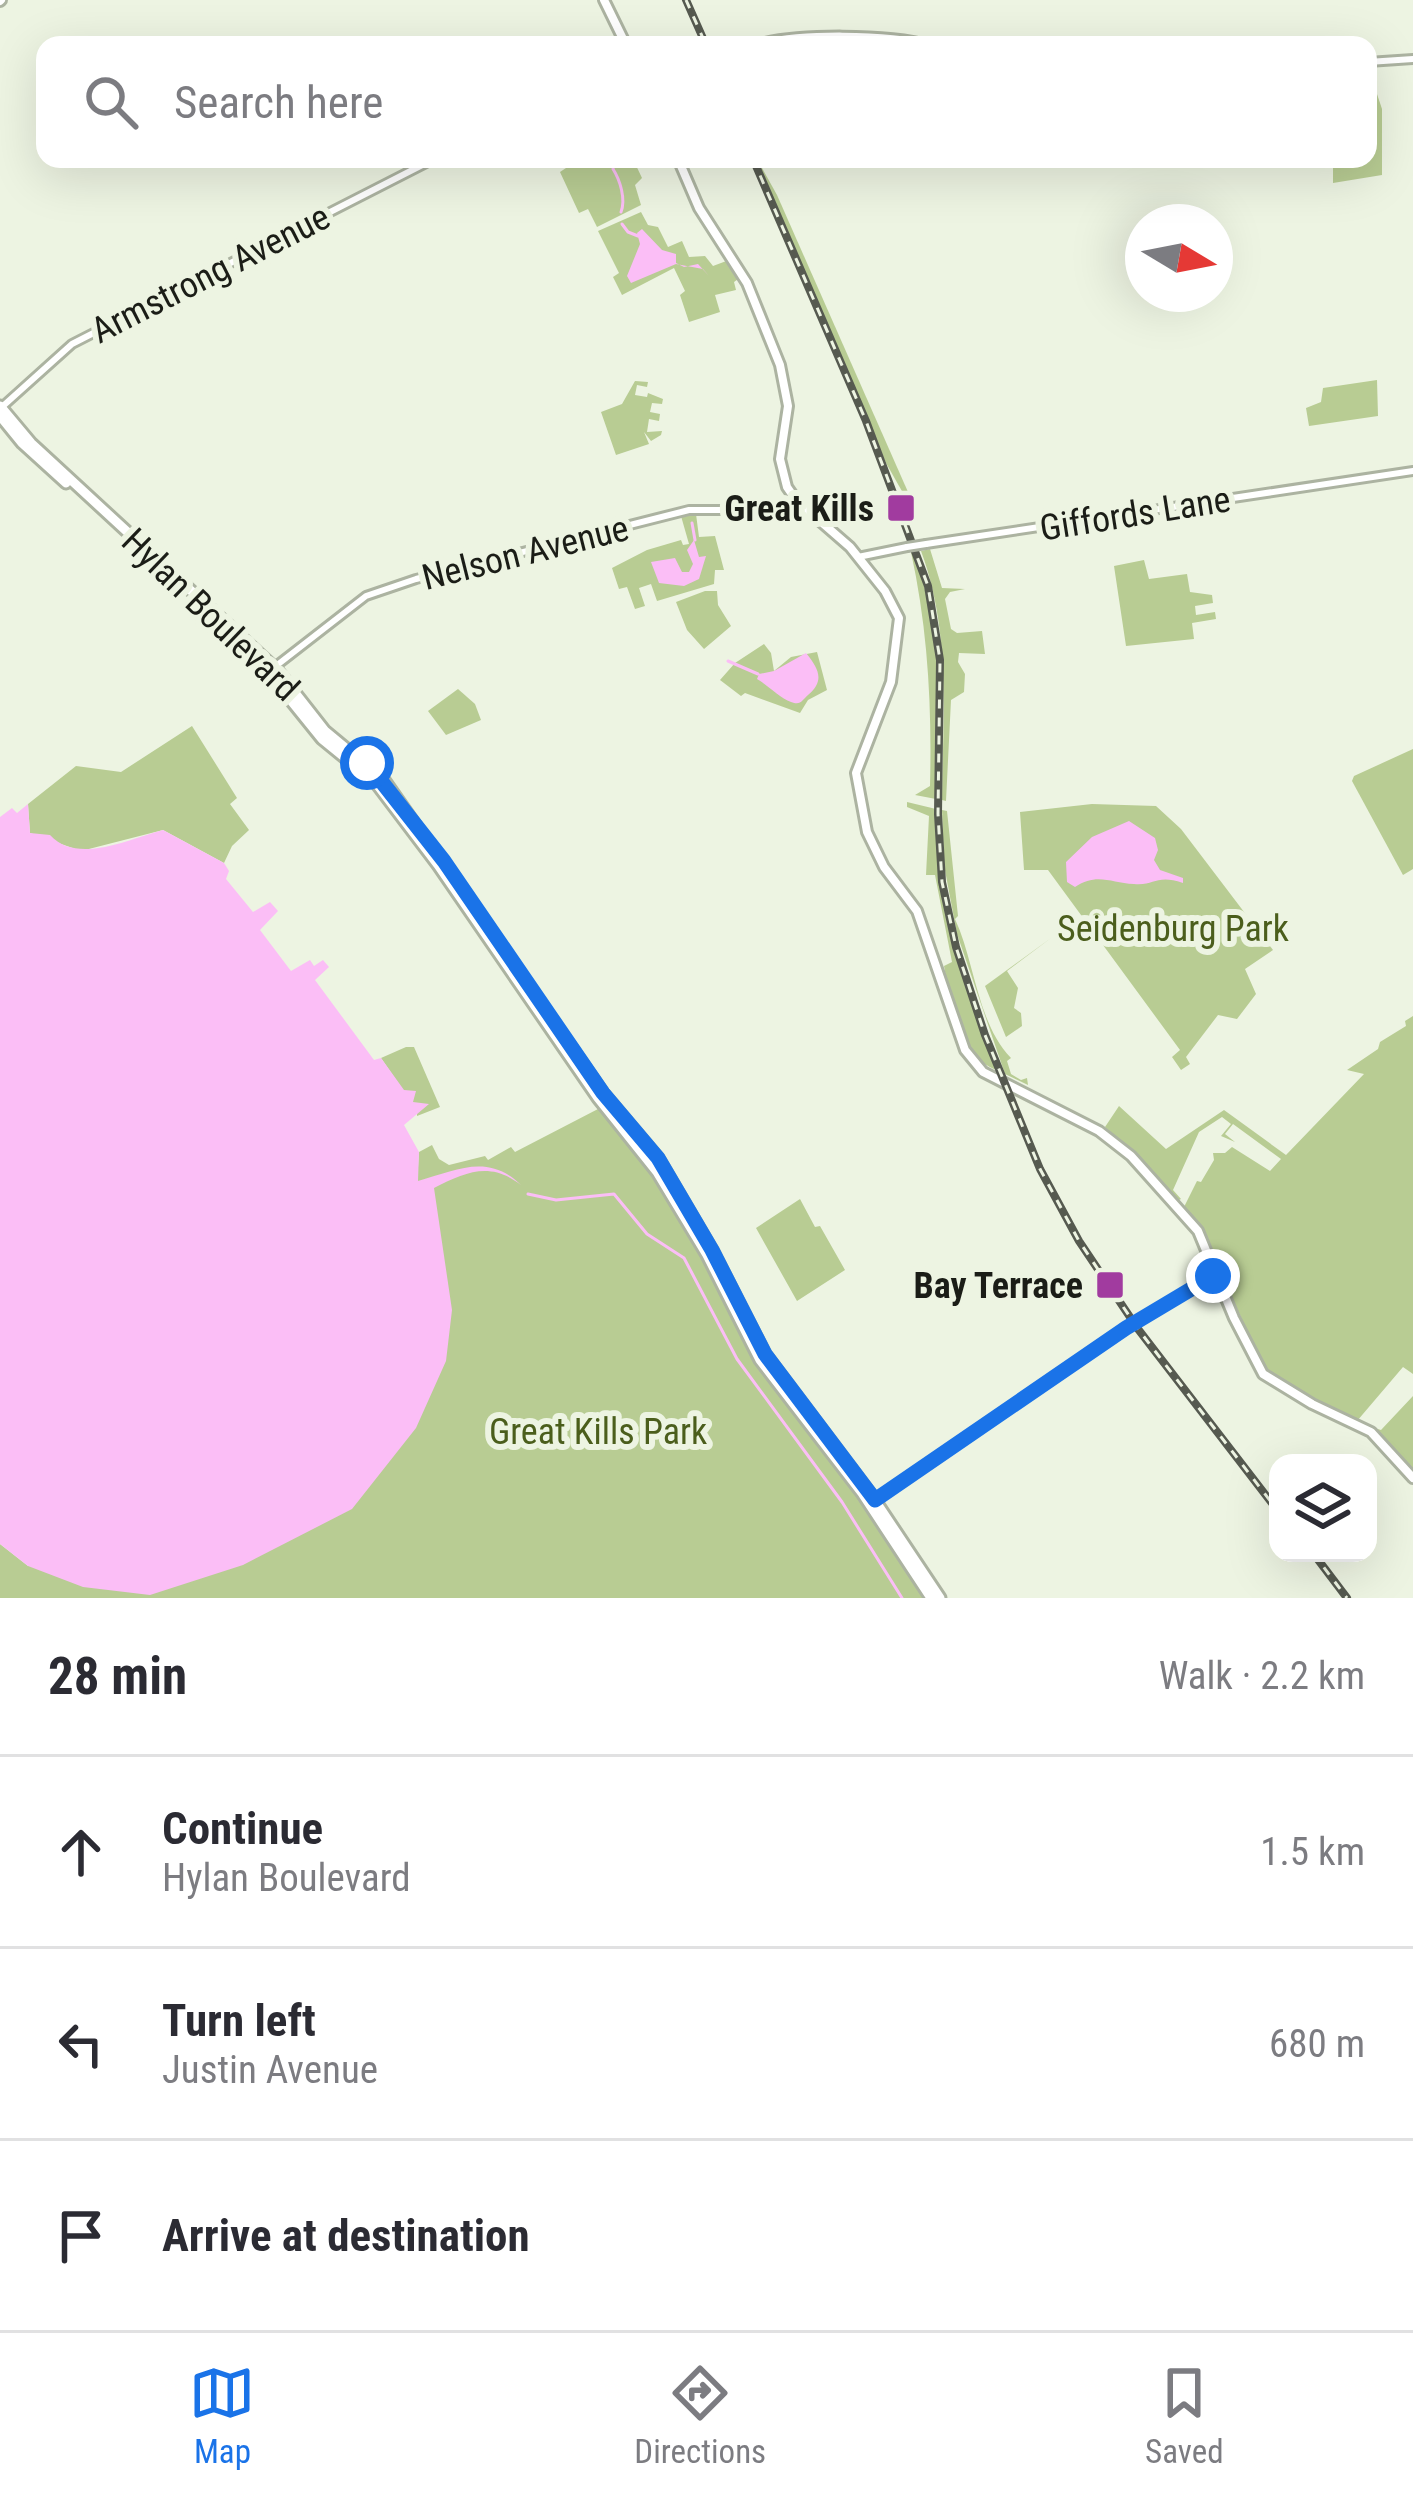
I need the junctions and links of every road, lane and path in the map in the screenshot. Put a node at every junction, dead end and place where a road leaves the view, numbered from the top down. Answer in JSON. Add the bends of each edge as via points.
{"nodes":[{"id":1,"x":604,"y":0,"type":"edge"},
{"id":2,"x":622,"y":36,"type":"edge"},
{"id":3,"x":1413,"y":59,"type":"edge"},
{"id":4,"x":1377,"y":61,"type":"edge"},
{"id":5,"x":416,"y":168,"type":"edge"},
{"id":6,"x":682,"y":168,"type":"edge"},
{"id":7,"x":0,"y":410,"type":"edge"},
{"id":8,"x":1413,"y":471,"type":"edge"},
{"id":9,"x":791,"y":494,"type":"junction"},
{"id":10,"x":808,"y":510,"type":"junction"},
{"id":11,"x":779,"y":511,"type":"junction"},
{"id":12,"x":858,"y":557,"type":"junction"},
{"id":13,"x":272,"y":669,"type":"junction"},
{"id":14,"x":1217,"y":1274,"type":"junction"},
{"id":15,"x":1413,"y":1478,"type":"edge"},
{"id":16,"x":872,"y":1502,"type":"junction"},
{"id":17,"x":936,"y":1598,"type":"edge"}],
"edges":[{"from":1,"to":2,"type":"main road"},
{"from":3,"to":4,"type":"street"},
{"from":5,"to":7,"type":"street","name":"Armstrong Avenue","via":[[73,344]]},
{"from":6,"to":9,"type":"main road","via":[[744,278],[780,365],[788,406],[780,467]]},
{"from":7,"to":13,"type":"main road","name":"Hylan Boulevard"},
{"from":8,"to":12,"type":"street","name":"Giffords Lane","bridge":true},
{"from":9,"to":10,"type":"main road"},
{"from":9,"to":11,"type":"main road"},
{"from":10,"to":11,"type":"street","name":"Nelson Avenue"},
{"from":10,"to":12,"type":"main road"},
{"from":11,"to":13,"type":"street","name":"Nelson Avenue","via":[[689,510],[416,579],[367,596]]},
{"from":12,"to":14,"type":"main road","via":[[889,596],[900,629],[891,682],[856,766],[867,832],[917,911],[965,1050],[983,1072],[1124,1149],[1192,1224]]},
{"from":13,"to":16,"type":"main road","name":"Hylan Boulevard","via":[[325,731],[384,779],[603,1093],[658,1158],[765,1354]]},
{"from":14,"to":15,"type":"main road","via":[[1263,1374],[1377,1436]]},
{"from":14,"to":16,"type":"street"},
{"from":16,"to":17,"type":"main road","name":"Hylan Boulevard"}]}
